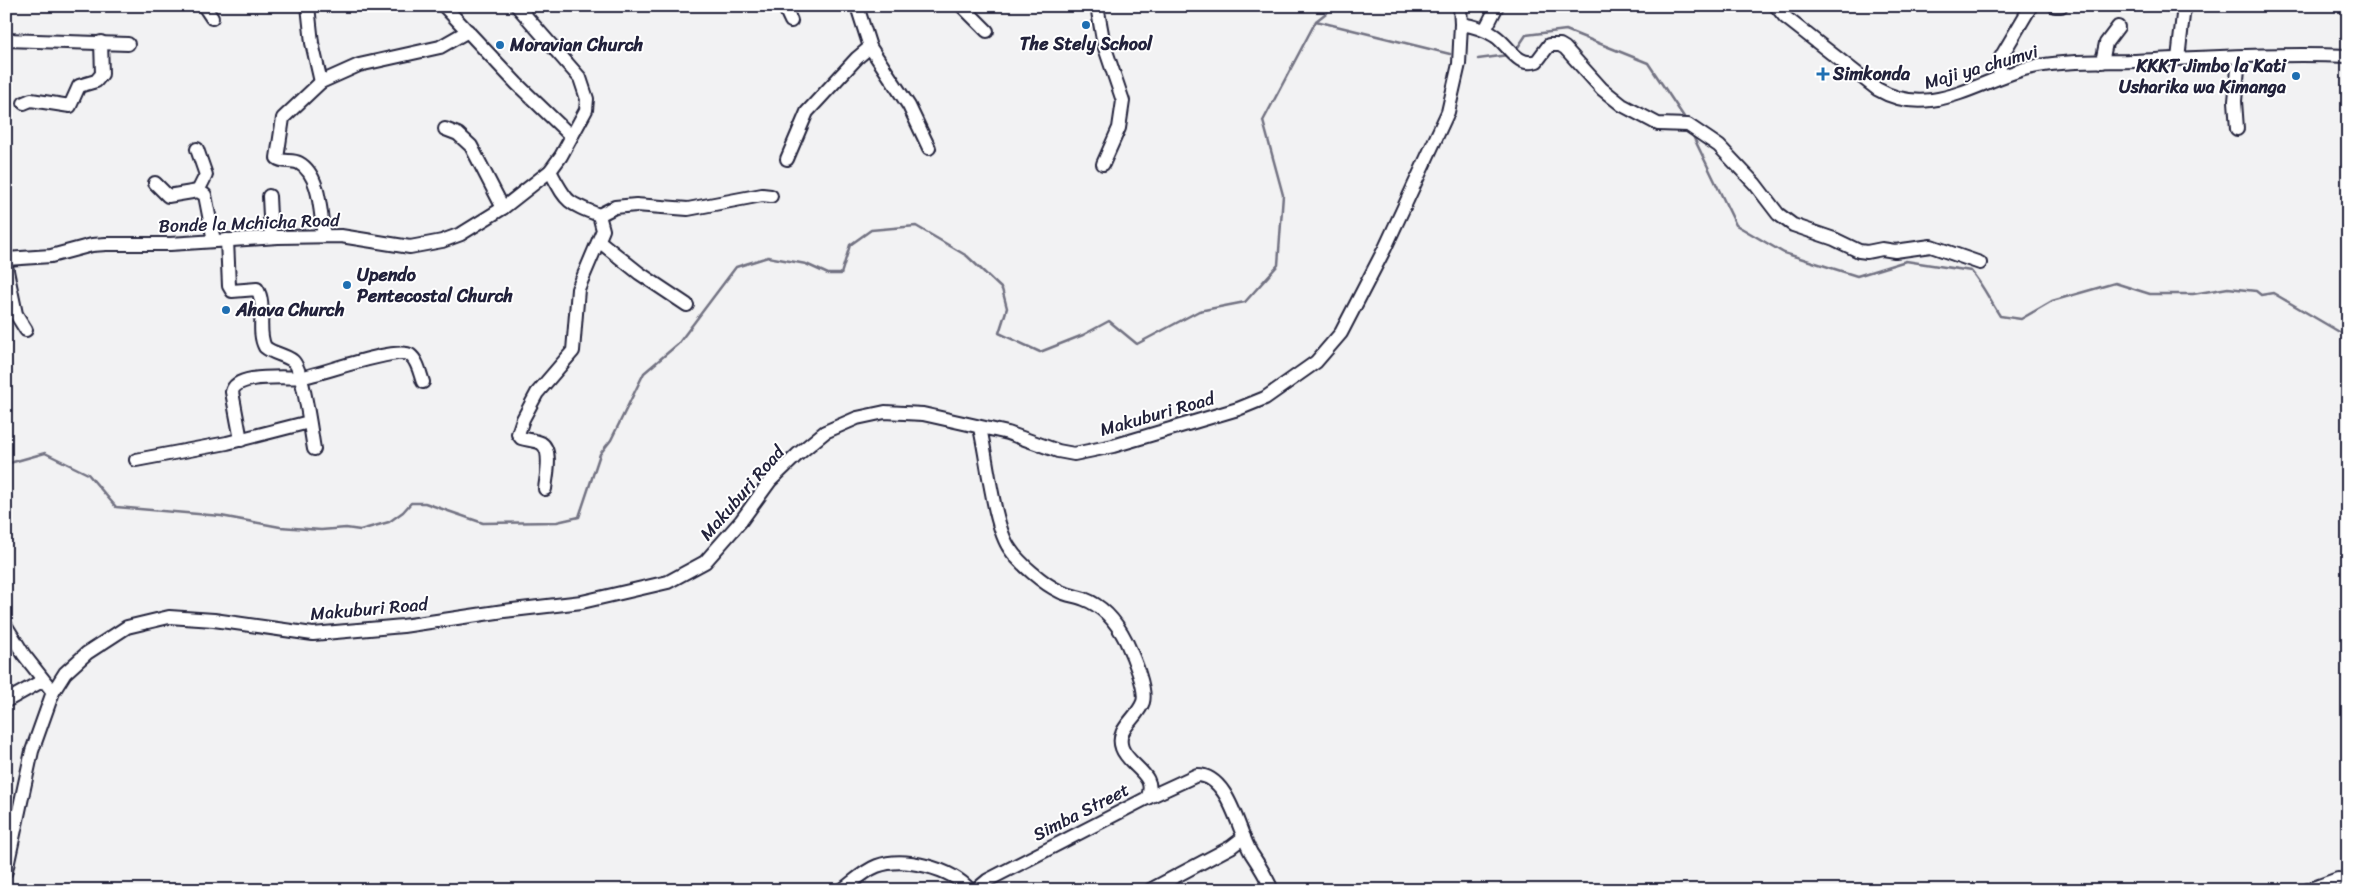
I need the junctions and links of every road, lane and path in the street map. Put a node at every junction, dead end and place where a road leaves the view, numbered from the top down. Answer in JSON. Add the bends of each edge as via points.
{"nodes":[{"id":1,"x":204,"y":6,"type":"edge"},
{"id":2,"x":308,"y":6,"type":"edge"},
{"id":3,"x":444,"y":6,"type":"edge"},
{"id":4,"x":518,"y":6,"type":"edge"},
{"id":5,"x":784,"y":6,"type":"edge"},
{"id":6,"x":857,"y":6,"type":"edge"},
{"id":7,"x":962,"y":6,"type":"edge"},
{"id":8,"x":1098,"y":6,"type":"edge"},
{"id":9,"x":1460,"y":6,"type":"edge"},
{"id":10,"x":1497,"y":6,"type":"edge"},
{"id":11,"x":1776,"y":6,"type":"edge"},
{"id":12,"x":2031,"y":6,"type":"edge"},
{"id":13,"x":2055,"y":6,"type":"edge"},
{"id":14,"x":2061,"y":6,"type":"edge"},
{"id":15,"x":2184,"y":6,"type":"edge"},
{"id":16,"x":212,"y":18,"type":"dead end"},
{"id":17,"x":791,"y":21,"type":"dead end"},
{"id":18,"x":1461,"y":24,"type":"junction"},
{"id":19,"x":2118,"y":27,"type":"dead end"},
{"id":20,"x":1485,"y":30,"type":"junction"},
{"id":21,"x":987,"y":31,"type":"dead end"},
{"id":22,"x":468,"y":32,"type":"junction"},
{"id":23,"x":6,"y":40,"type":"edge"},
{"id":24,"x":101,"y":42,"type":"junction"},
{"id":25,"x":128,"y":44,"type":"dead end"},
{"id":26,"x":870,"y":47,"type":"junction"},
{"id":27,"x":2348,"y":56,"type":"edge"},
{"id":28,"x":2239,"y":58,"type":"junction"},
{"id":29,"x":2178,"y":59,"type":"junction"},
{"id":30,"x":2102,"y":62,"type":"junction"},
{"id":31,"x":1999,"y":76,"type":"junction"},
{"id":32,"x":321,"y":82,"type":"junction"},
{"id":33,"x":24,"y":103,"type":"dead end"},
{"id":34,"x":445,"y":129,"type":"dead end"},
{"id":35,"x":2237,"y":129,"type":"dead end"},
{"id":36,"x":571,"y":136,"type":"junction"},
{"id":37,"x":929,"y":148,"type":"dead end"},
{"id":38,"x":197,"y":149,"type":"dead end"},
{"id":39,"x":787,"y":159,"type":"dead end"},
{"id":40,"x":1103,"y":164,"type":"dead end"},
{"id":41,"x":550,"y":171,"type":"junction"},
{"id":42,"x":155,"y":183,"type":"dead end"},
{"id":43,"x":198,"y":191,"type":"junction"},
{"id":44,"x":269,"y":196,"type":"dead end"},
{"id":45,"x":772,"y":196,"type":"dead end"},
{"id":46,"x":503,"y":208,"type":"junction"},
{"id":47,"x":599,"y":215,"type":"junction"},
{"id":48,"x":324,"y":236,"type":"junction"},
{"id":49,"x":271,"y":238,"type":"junction"},
{"id":50,"x":220,"y":240,"type":"junction"},
{"id":51,"x":599,"y":241,"type":"junction"},
{"id":52,"x":6,"y":259,"type":"edge"},
{"id":53,"x":1980,"y":263,"type":"dead end"},
{"id":54,"x":6,"y":266,"type":"edge"},
{"id":55,"x":687,"y":305,"type":"dead end"},
{"id":56,"x":26,"y":330,"type":"dead end"},
{"id":57,"x":301,"y":377,"type":"junction"},
{"id":58,"x":423,"y":382,"type":"dead end"},
{"id":59,"x":309,"y":422,"type":"junction"},
{"id":60,"x":980,"y":428,"type":"junction"},
{"id":61,"x":241,"y":440,"type":"junction"},
{"id":62,"x":314,"y":449,"type":"dead end"},
{"id":63,"x":136,"y":460,"type":"dead end"},
{"id":64,"x":545,"y":489,"type":"dead end"},
{"id":65,"x":6,"y":626,"type":"edge"},
{"id":66,"x":42,"y":681,"type":"junction"},
{"id":67,"x":53,"y":692,"type":"junction"},
{"id":68,"x":6,"y":700,"type":"edge"},
{"id":69,"x":1147,"y":798,"type":"junction"},
{"id":70,"x":1244,"y":837,"type":"junction"},
{"id":71,"x":6,"y":872,"type":"edge"},
{"id":72,"x":2338,"y":879,"type":"dead end"},
{"id":73,"x":842,"y":890,"type":"edge"},
{"id":74,"x":970,"y":890,"type":"edge"},
{"id":75,"x":976,"y":890,"type":"edge"},
{"id":76,"x":1150,"y":890,"type":"edge"},
{"id":77,"x":1272,"y":890,"type":"edge"},
{"id":78,"x":2308,"y":890,"type":"edge"}],
"edges":[{"from":1,"to":16,"type":"street"},
{"from":2,"to":32,"type":"street","via":[[310,36]]},
{"from":3,"to":22,"type":"street"},
{"from":4,"to":36,"type":"street","name":"Bonde la Mchicha Road","via":[[585,88],[586,110]]},
{"from":5,"to":17,"type":"street"},
{"from":6,"to":26,"type":"street"},
{"from":7,"to":21,"type":"street"},
{"from":8,"to":40,"type":"street","via":[[1104,45],[1123,101],[1120,128]]},
{"from":9,"to":18,"type":"street","name":"Makuburi Road"},
{"from":10,"to":20,"type":"street"},
{"from":11,"to":31,"type":"street","name":"Maji ya chumvi","via":[[1891,97],[1912,102],[1939,100]]},
{"from":12,"to":31,"type":"street","via":[[2002,57]]},
{"from":13,"to":14,"type":"street"},
{"from":15,"to":29,"type":"street"},
{"from":18,"to":20,"type":"street"},
{"from":18,"to":60,"type":"street","name":"Makuburi Road","via":[[1459,64],[1448,112],[1341,333],[1316,362],[1265,398],[1238,409],[1113,446],[1074,454]]},
{"from":19,"to":30,"type":"street","via":[[2106,43]]},
{"from":20,"to":53,"type":"street","via":[[1523,62],[1537,61],[1549,45],[1560,45],[1622,105],[1658,124],[1694,128],[1724,151],[1778,214],[1793,225],[1834,238],[1859,251],[1931,246]]},
{"from":22,"to":32,"type":"street","via":[[446,45],[359,65]]},
{"from":22,"to":36,"type":"street"},
{"from":23,"to":24,"type":"street"},
{"from":24,"to":25,"type":"street"},
{"from":24,"to":33,"type":"street","via":[[102,74],[96,81],[79,86],[70,106],[31,100]]},
{"from":26,"to":37,"type":"street","via":[[909,106]]},
{"from":26,"to":39,"type":"street","via":[[807,112]]},
{"from":27,"to":28,"type":"street","name":"Maji ya chumvi"},
{"from":28,"to":29,"type":"street","name":"Maji ya chumvi"},
{"from":28,"to":35,"type":"street","via":[[2234,101]]},
{"from":29,"to":30,"type":"street","name":"Maji ya chumvi"},
{"from":30,"to":31,"type":"street","name":"Maji ya chumvi","via":[[2046,65]]},
{"from":32,"to":48,"type":"street","via":[[283,118],[277,158],[298,162],[313,176]]},
{"from":34,"to":46,"type":"street","via":[[458,134],[471,146]]},
{"from":36,"to":41,"type":"street","name":"Bonde la Mchicha Road"},
{"from":38,"to":43,"type":"street","via":[[206,175]]},
{"from":41,"to":46,"type":"street","name":"Bonde la Mchicha Road"},
{"from":41,"to":47,"type":"street","via":[[565,199]]},
{"from":42,"to":43,"type":"street","via":[[168,196]]},
{"from":43,"to":50,"type":"street","via":[[205,195]]},
{"from":44,"to":49,"type":"street"},
{"from":45,"to":47,"type":"street","via":[[762,194],[688,209],[636,205],[615,208]]},
{"from":46,"to":48,"type":"street","name":"Bonde la Mchicha Road","via":[[461,234],[426,245],[397,246]]},
{"from":47,"to":51,"type":"street","via":[[604,230]]},
{"from":48,"to":49,"type":"street","name":"Bonde la Mchicha Road"},
{"from":49,"to":50,"type":"street","name":"Bonde la Mchicha Road"},
{"from":50,"to":52,"type":"street","name":"Bonde la Mchicha Road","via":[[92,245],[51,256]]},
{"from":50,"to":57,"type":"street","via":[[232,291],[253,288],[259,292],[264,347],[293,360]]},
{"from":51,"to":55,"type":"street","via":[[639,274]]},
{"from":51,"to":64,"type":"street","via":[[578,289],[573,351],[537,393],[518,434],[545,447]]},
{"from":54,"to":56,"type":"street","via":[[16,314]]},
{"from":57,"to":58,"type":"street","via":[[402,353],[414,360]]},
{"from":57,"to":59,"type":"street"},
{"from":57,"to":61,"type":"street","via":[[272,377],[235,385],[232,392]]},
{"from":59,"to":61,"type":"street"},
{"from":59,"to":62,"type":"street"},
{"from":60,"to":67,"type":"street","name":"Makuburi Road","via":[[923,414],[885,412],[857,418],[825,432],[770,481],[705,562],[668,582],[582,602],[403,626],[313,634],[214,620],[169,617],[149,620],[127,627],[87,653],[65,673]]},
{"from":60,"to":69,"type":"street","name":"Simba Street","via":[[1003,538],[1013,554],[1059,592],[1106,612],[1125,639],[1136,664],[1143,702],[1122,731],[1121,745],[1149,780]]},
{"from":61,"to":63,"type":"street"},
{"from":65,"to":66,"type":"street"},
{"from":66,"to":67,"type":"street"},
{"from":66,"to":68,"type":"street"},
{"from":67,"to":71,"type":"street","name":"Makuburi Road","via":[[32,751]]},
{"from":69,"to":70,"type":"street","via":[[1197,775],[1206,775],[1219,784]]},
{"from":69,"to":75,"type":"street","name":"Simba Street","via":[[988,880]]},
{"from":70,"to":76,"type":"street"},
{"from":70,"to":77,"type":"street"},
{"from":72,"to":78,"type":"street"},
{"from":73,"to":74,"type":"street","via":[[879,866],[909,864],[945,870]]}]}
